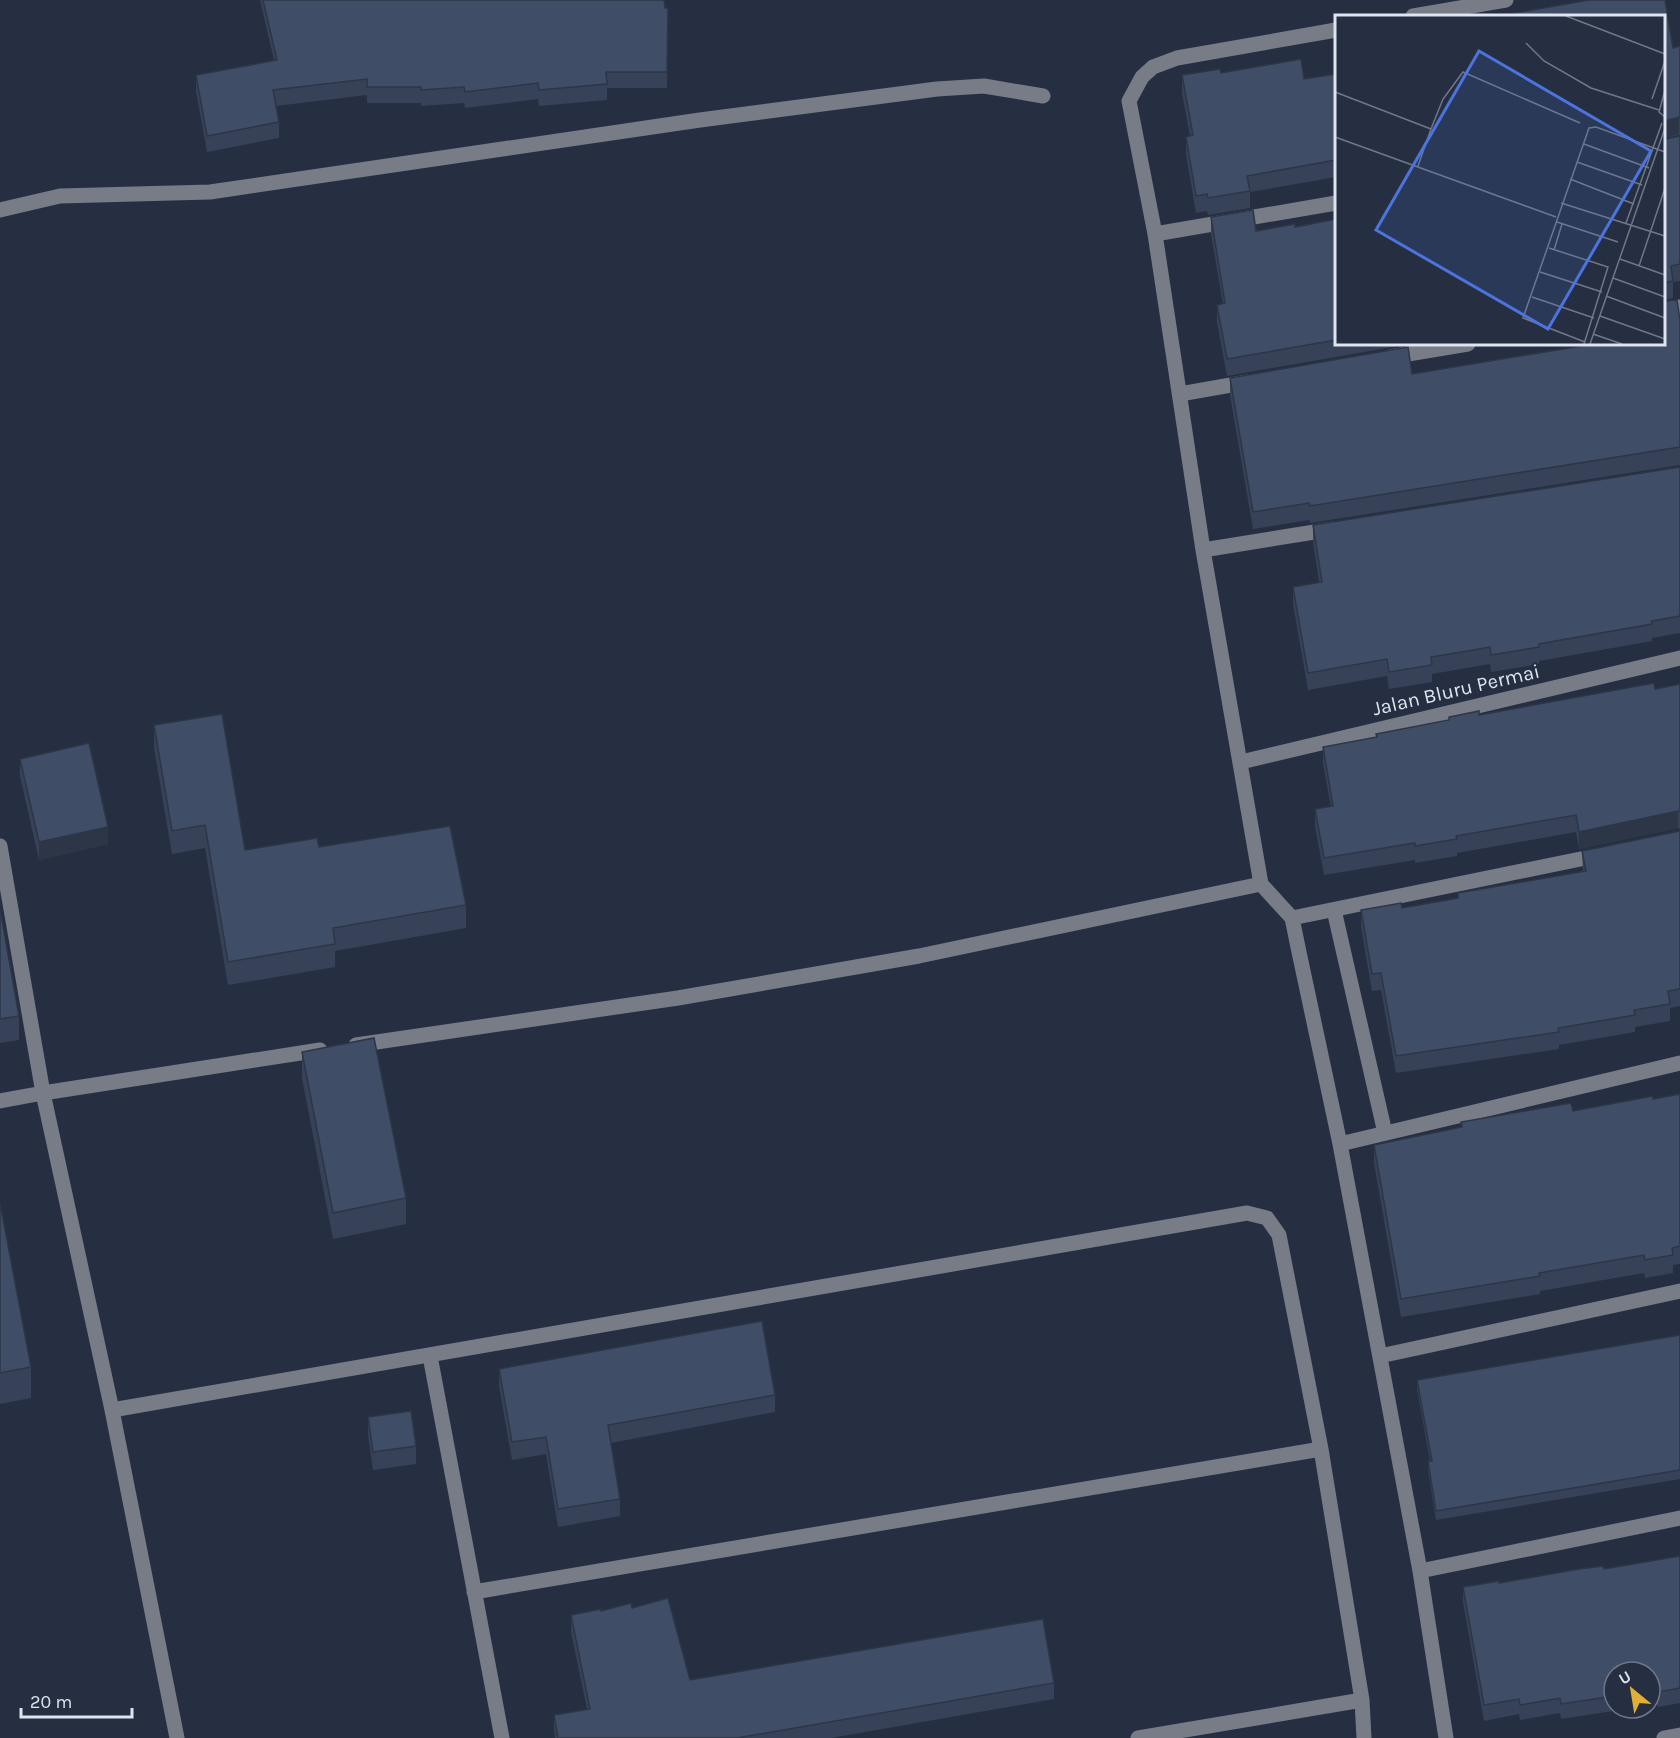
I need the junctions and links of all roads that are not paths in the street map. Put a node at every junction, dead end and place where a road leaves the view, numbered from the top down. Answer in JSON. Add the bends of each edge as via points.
{"nodes":[{"id":1,"x":1506,"y":0,"type":"edge"},
{"id":2,"x":1419,"y":15,"type":"edge"},
{"id":3,"x":1335,"y":30,"type":"edge"},
{"id":4,"x":1043,"y":96,"type":"dead end"},
{"id":5,"x":1335,"y":202,"type":"edge"},
{"id":6,"x":0,"y":210,"type":"edge"},
{"id":7,"x":1155,"y":234,"type":"junction"},
{"id":8,"x":1680,"y":307,"type":"edge"},
{"id":9,"x":1665,"y":309,"type":"edge"},
{"id":10,"x":1462,"y":345,"type":"edge"},
{"id":11,"x":1376,"y":360,"type":"edge"},
{"id":12,"x":1261,"y":380,"type":"edge"},
{"id":13,"x":1180,"y":394,"type":"junction"},
{"id":14,"x":1343,"y":527,"type":"edge"},
{"id":15,"x":1203,"y":549,"type":"junction"},
{"id":16,"x":1680,"y":658,"type":"edge"},
{"id":17,"x":1241,"y":762,"type":"junction"},
{"id":18,"x":0,"y":846,"type":"edge"},
{"id":19,"x":1611,"y":853,"type":"edge"},
{"id":20,"x":1261,"y":884,"type":"junction"},
{"id":21,"x":1334,"y":910,"type":"junction"},
{"id":22,"x":1292,"y":918,"type":"junction"},
{"id":23,"x":1680,"y":1064,"type":"edge"},
{"id":24,"x":43,"y":1093,"type":"junction"},
{"id":25,"x":0,"y":1101,"type":"edge"},
{"id":26,"x":1385,"y":1133,"type":"junction"},
{"id":27,"x":1341,"y":1144,"type":"junction"},
{"id":28,"x":1680,"y":1291,"type":"edge"},
{"id":29,"x":430,"y":1356,"type":"junction"},
{"id":30,"x":1380,"y":1356,"type":"junction"},
{"id":31,"x":112,"y":1410,"type":"junction"},
{"id":32,"x":1321,"y":1449,"type":"junction"},
{"id":33,"x":1680,"y":1518,"type":"edge"},
{"id":34,"x":1420,"y":1571,"type":"junction"},
{"id":35,"x":474,"y":1593,"type":"junction"},
{"id":36,"x":1362,"y":1700,"type":"junction"},
{"id":37,"x":1680,"y":1735,"type":"edge"},
{"id":38,"x":177,"y":1738,"type":"edge"},
{"id":39,"x":502,"y":1738,"type":"edge"},
{"id":40,"x":1138,"y":1738,"type":"edge"},
{"id":41,"x":1364,"y":1738,"type":"edge"},
{"id":42,"x":1446,"y":1738,"type":"edge"},
{"id":43,"x":1664,"y":1738,"type":"edge"}],
"edges":[{"from":1,"to":2,"type":"street"},
{"from":3,"to":7,"type":"street","via":[[1177,58],[1153,66],[1142,77],[1128,101]]},
{"from":4,"to":6,"type":"street","via":[[984,86],[937,89],[210,192],[60,196]]},
{"from":5,"to":7,"type":"street"},
{"from":7,"to":13,"type":"street"},
{"from":8,"to":9,"type":"street"},
{"from":10,"to":11,"type":"street"},
{"from":12,"to":13,"type":"street"},
{"from":13,"to":15,"type":"street"},
{"from":14,"to":15,"type":"street"},
{"from":15,"to":17,"type":"street"},
{"from":16,"to":17,"type":"street","name":"Jalan Bluru Permai"},
{"from":17,"to":20,"type":"street"},
{"from":18,"to":24,"type":"street"},
{"from":19,"to":21,"type":"street"},
{"from":20,"to":22,"type":"street"},
{"from":20,"to":24,"type":"street","via":[[908,958],[678,998]]},
{"from":21,"to":22,"type":"street"},
{"from":21,"to":26,"type":"street"},
{"from":22,"to":27,"type":"street"},
{"from":23,"to":26,"type":"street"},
{"from":24,"to":25,"type":"street"},
{"from":24,"to":31,"type":"street"},
{"from":26,"to":27,"type":"street"},
{"from":27,"to":30,"type":"street"},
{"from":28,"to":30,"type":"street"},
{"from":29,"to":31,"type":"street"},
{"from":29,"to":32,"type":"street","via":[[1247,1212],[1267,1218],[1279,1235]]},
{"from":29,"to":35,"type":"street"},
{"from":30,"to":34,"type":"street"},
{"from":31,"to":38,"type":"street"},
{"from":32,"to":35,"type":"street"},
{"from":32,"to":36,"type":"street"},
{"from":33,"to":34,"type":"street"},
{"from":34,"to":42,"type":"street"},
{"from":35,"to":39,"type":"street"},
{"from":36,"to":40,"type":"street"},
{"from":36,"to":41,"type":"street"},
{"from":37,"to":43,"type":"street"}]}
